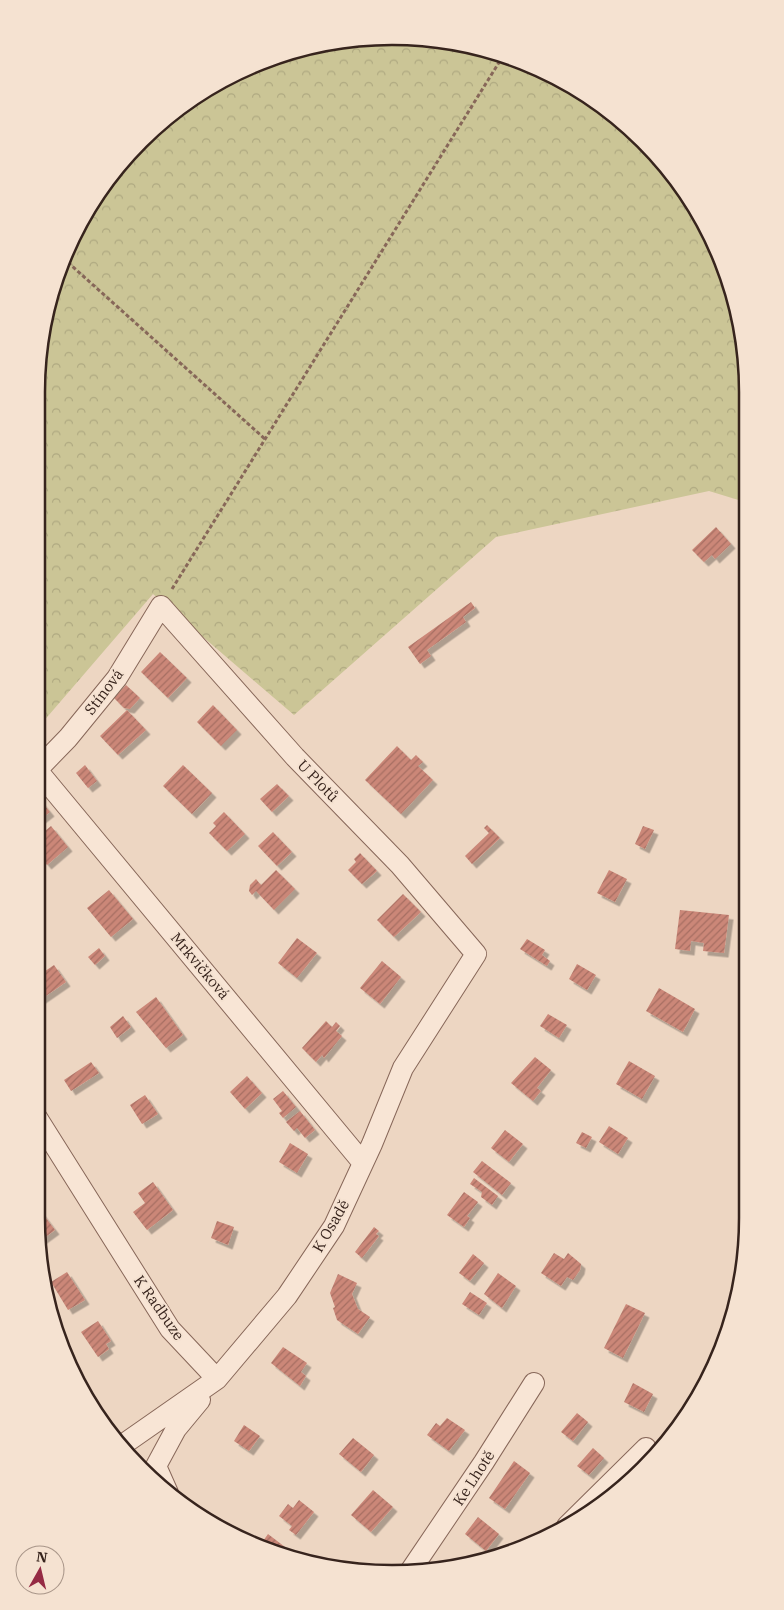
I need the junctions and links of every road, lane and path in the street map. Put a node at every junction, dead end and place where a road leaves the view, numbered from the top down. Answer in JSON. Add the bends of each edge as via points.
{"nodes":[{"id":1,"x":499,"y":62,"type":"edge"},
{"id":2,"x":69,"y":264,"type":"edge"},
{"id":3,"x":265,"y":438,"type":"junction"},
{"id":4,"x":161,"y":606,"type":"junction"},
{"id":5,"x":45,"y":762,"type":"edge"},
{"id":6,"x":45,"y":780,"type":"edge"},
{"id":7,"x":476,"y":954,"type":"joint"},
{"id":8,"x":45,"y":1130,"type":"edge"},
{"id":9,"x":363,"y":1162,"type":"junction"},
{"id":10,"x":217,"y":1380,"type":"junction"},
{"id":11,"x":534,"y":1383,"type":"dead end"},
{"id":12,"x":127,"y":1442,"type":"edge"},
{"id":13,"x":646,"y":1448,"type":"dead end"},
{"id":14,"x":161,"y":1477,"type":"edge"},
{"id":15,"x":591,"y":1502,"type":"edge"},
{"id":16,"x":414,"y":1564,"type":"edge"}],
"edges":[{"from":1,"to":3,"type":"path"},
{"from":2,"to":3,"type":"path"},
{"from":3,"to":4,"type":"path"},
{"from":4,"to":5,"type":"street","name":"Stínová","via":[[117,678]]},
{"from":4,"to":7,"type":"street","name":"U Plotů","via":[[296,757],[400,866]]},
{"from":6,"to":9,"type":"street","name":"Mrkvičková"},
{"from":7,"to":9,"type":"street","name":"K Osadě","via":[[403,1068]]},
{"from":8,"to":10,"type":"street","name":"K Radbuze","via":[[170,1329]]},
{"from":9,"to":10,"type":"street","name":"K Osadě","via":[[324,1241],[287,1296]]},
{"from":10,"to":12,"type":"street","name":"K Osadě"},
{"from":10,"to":14,"type":"street","via":[[176,1429],[156,1466]]},
{"from":11,"to":16,"type":"street","name":"Ke Lhotě"},
{"from":13,"to":15,"type":"street"}]}
